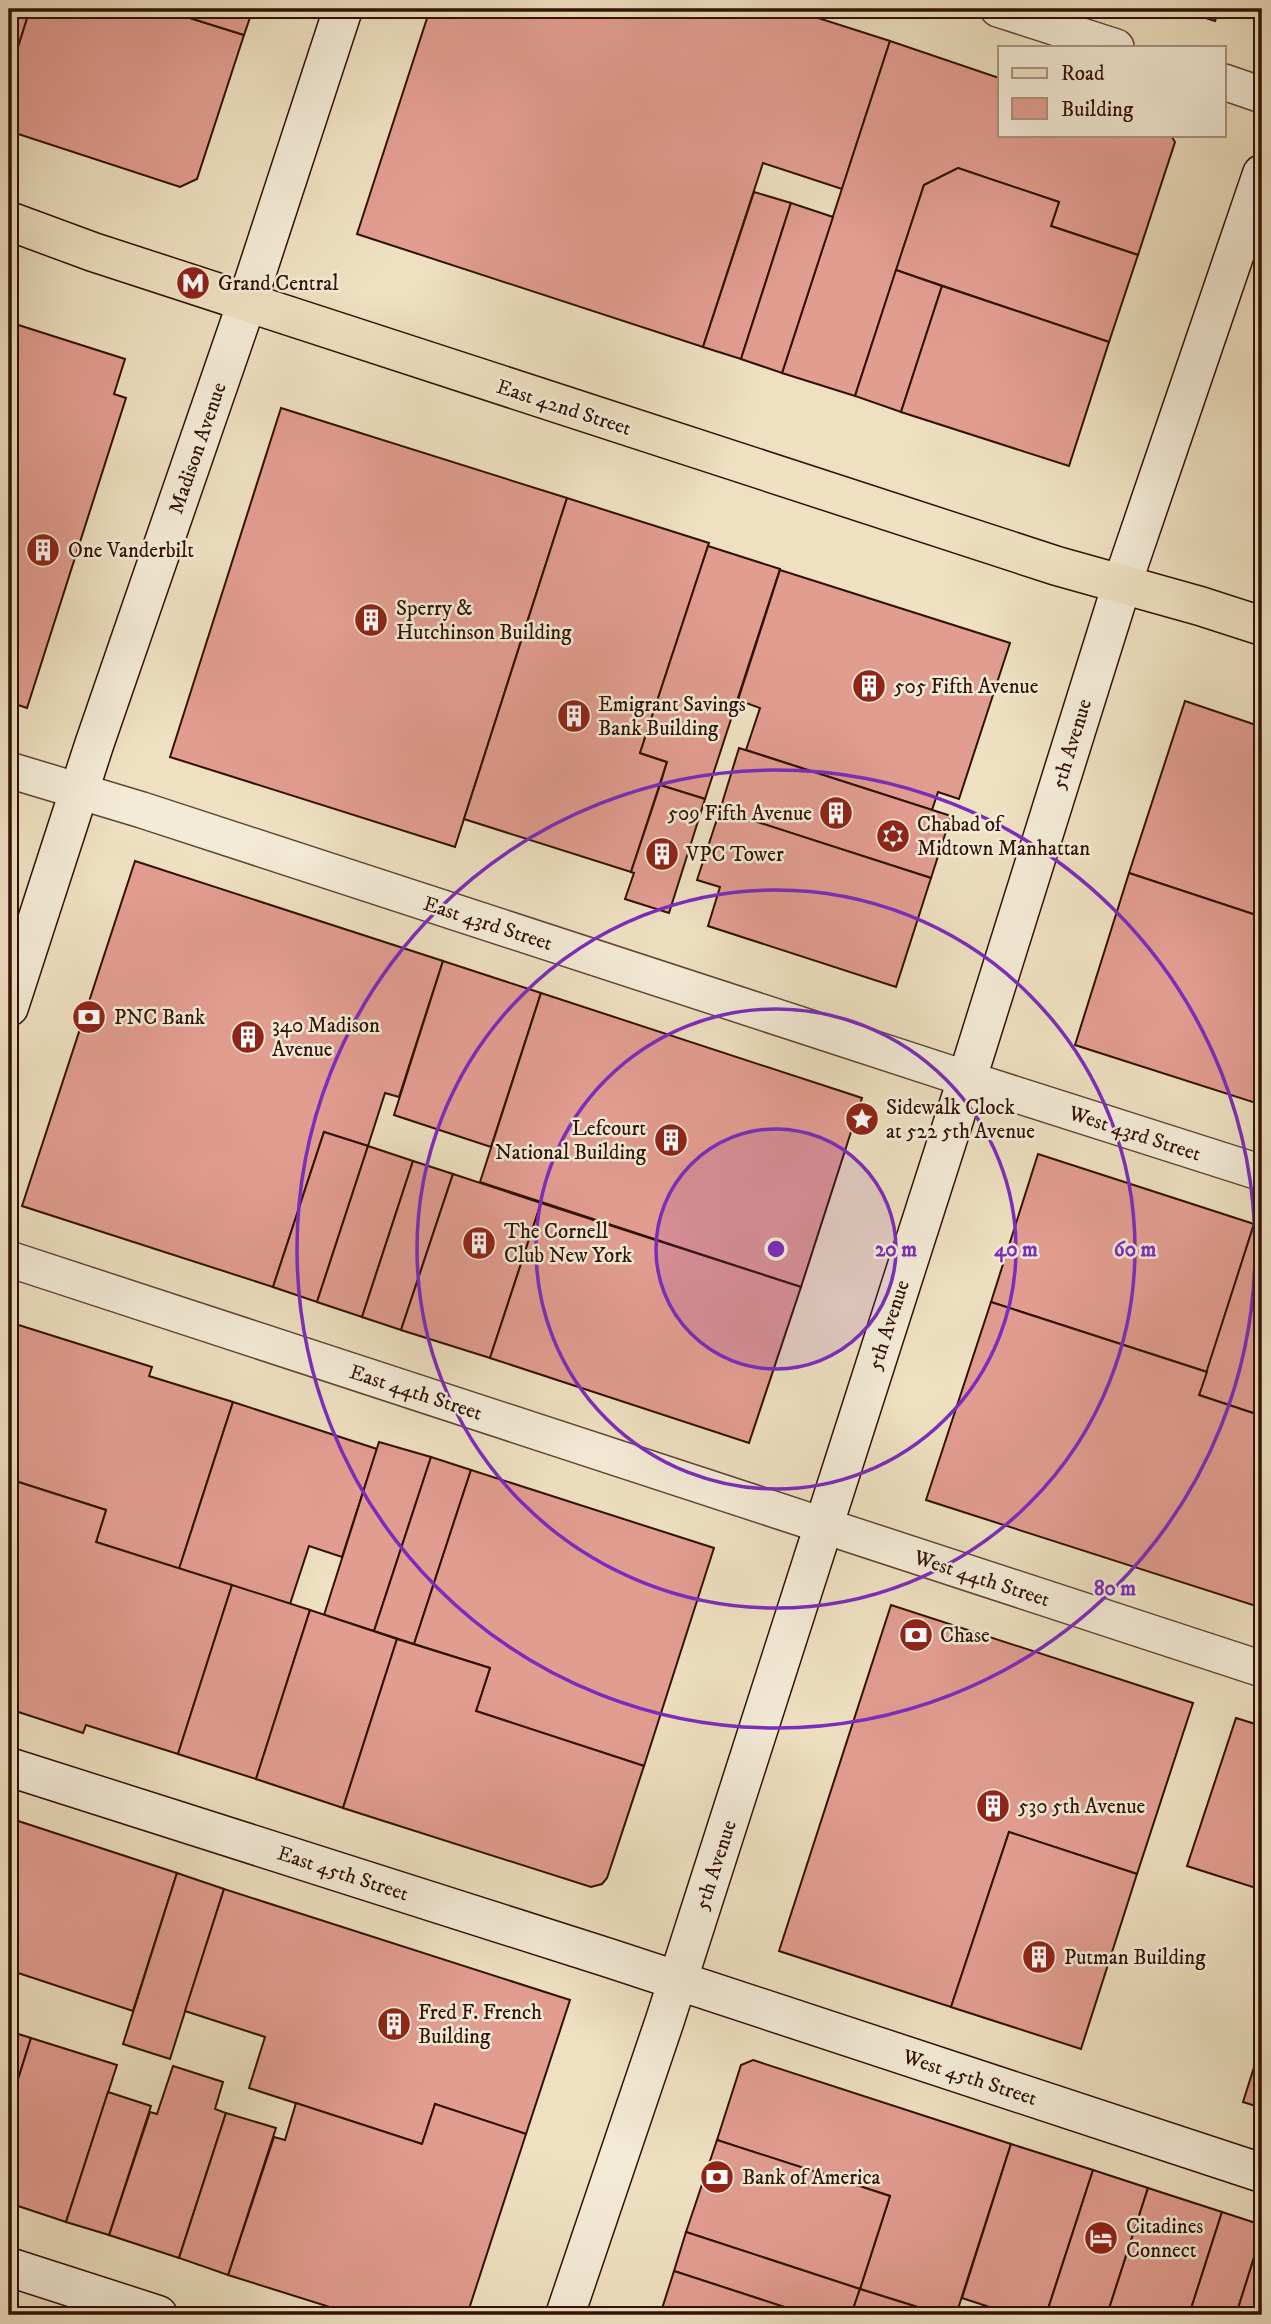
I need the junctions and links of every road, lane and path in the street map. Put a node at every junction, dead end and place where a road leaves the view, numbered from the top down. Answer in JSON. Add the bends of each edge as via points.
{"nodes":[{"id":1,"x":343,"y":9,"type":"edge"},
{"id":2,"x":998,"y":9,"type":"edge"},
{"id":3,"x":1113,"y":46,"type":"edge"},
{"id":4,"x":1226,"y":83,"type":"edge"},
{"id":5,"x":1262,"y":94,"type":"edge"},
{"id":6,"x":1262,"y":174,"type":"edge"},
{"id":7,"x":9,"y":220,"type":"edge"},
{"id":8,"x":247,"y":302,"type":"junction"},
{"id":9,"x":1122,"y":584,"type":"junction"},
{"id":10,"x":1262,"y":626,"type":"edge"},
{"id":11,"x":9,"y":770,"type":"edge"},
{"id":12,"x":79,"y":791,"type":"junction"},
{"id":13,"x":9,"y":1007,"type":"edge"},
{"id":14,"x":967,"y":1079,"type":"junction"},
{"id":15,"x":1262,"y":1173,"type":"edge"},
{"id":16,"x":9,"y":1259,"type":"edge"},
{"id":17,"x":823,"y":1525,"type":"junction"},
{"id":18,"x":1262,"y":1669,"type":"edge"},
{"id":19,"x":9,"y":1767,"type":"edge"},
{"id":20,"x":678,"y":1980,"type":"junction"},
{"id":21,"x":1262,"y":2173,"type":"edge"},
{"id":22,"x":9,"y":2267,"type":"edge"},
{"id":23,"x":158,"y":2315,"type":"edge"},
{"id":24,"x":565,"y":2315,"type":"edge"}],
"edges":[{"from":1,"to":8,"type":"main road","name":"Madison Avenue"},
{"from":2,"to":3,"type":"street"},
{"from":4,"to":5,"type":"street"},
{"from":6,"to":9,"type":"main road","name":"5th Avenue"},
{"from":7,"to":8,"type":"main road","name":"East 42nd Street"},
{"from":8,"to":9,"type":"main road","name":"East 42nd Street","via":[[836,496]]},
{"from":8,"to":12,"type":"main road","name":"Madison Avenue"},
{"from":9,"to":10,"type":"main road","name":"East 42nd Street"},
{"from":9,"to":14,"type":"main road","name":"5th Avenue"},
{"from":11,"to":12,"type":"street","name":"East 43rd Street"},
{"from":12,"to":13,"type":"main road","name":"Madison Avenue"},
{"from":12,"to":14,"type":"street","name":"East 43rd Street"},
{"from":14,"to":15,"type":"street","name":"West 43rd Street"},
{"from":14,"to":17,"type":"main road","name":"5th Avenue"},
{"from":16,"to":17,"type":"street","name":"East 44th Street"},
{"from":17,"to":18,"type":"street","name":"West 44th Street"},
{"from":17,"to":20,"type":"main road","name":"5th Avenue"},
{"from":19,"to":20,"type":"main road","name":"East 45th Street"},
{"from":20,"to":21,"type":"main road","name":"West 45th Street"},
{"from":20,"to":24,"type":"main road","name":"5th Avenue"},
{"from":22,"to":23,"type":"main road"}]}
